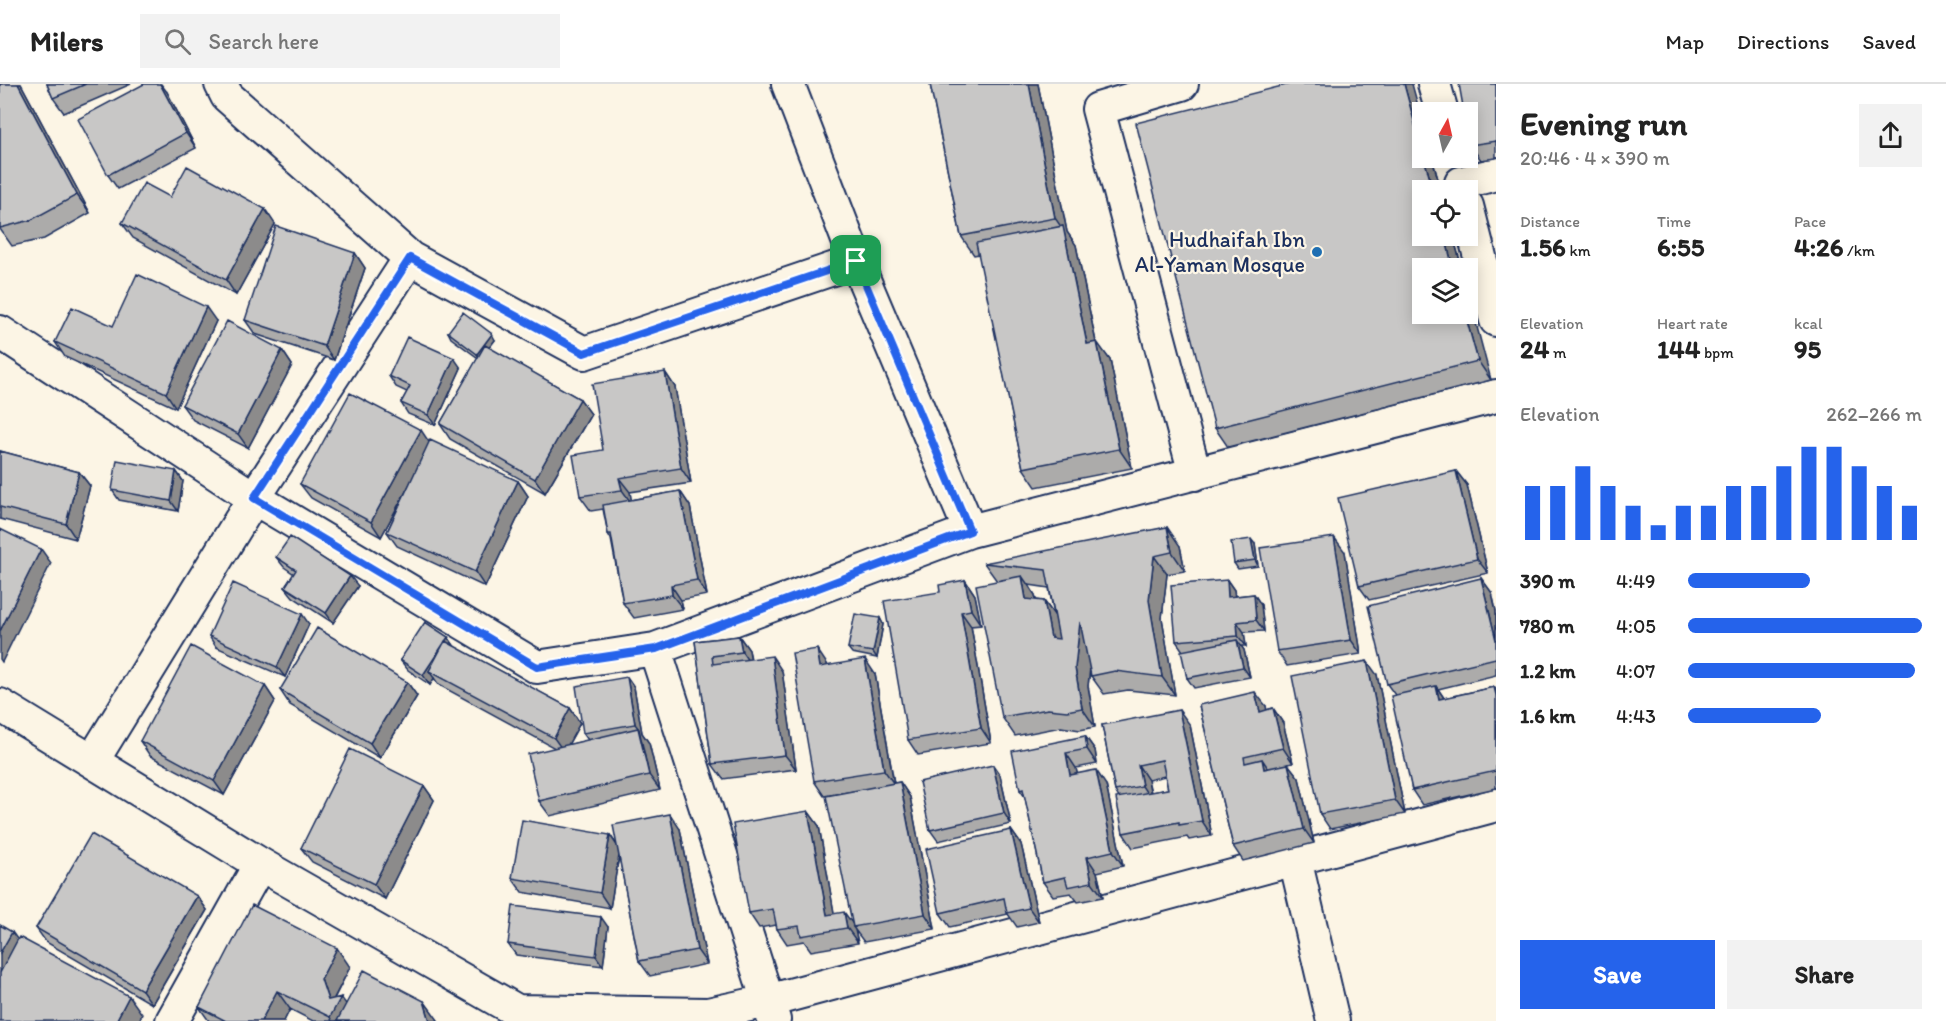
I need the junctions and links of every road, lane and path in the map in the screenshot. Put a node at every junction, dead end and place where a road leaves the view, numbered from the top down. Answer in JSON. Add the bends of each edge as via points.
{"nodes":[{"id":1,"x":221,"y":84,"type":"edge"},
{"id":2,"x":788,"y":84,"type":"edge"},
{"id":3,"x":1182,"y":84,"type":"edge"},
{"id":4,"x":1434,"y":84,"type":"edge"},
{"id":5,"x":1439,"y":102,"type":"edge"},
{"id":6,"x":1496,"y":174,"type":"edge"},
{"id":7,"x":1475,"y":180,"type":"edge"},
{"id":8,"x":1477,"y":246,"type":"edge"},
{"id":9,"x":410,"y":258,"type":"junction"},
{"id":10,"x":856,"y":261,"type":"junction"},
{"id":11,"x":1496,"y":320,"type":"edge"},
{"id":12,"x":0,"y":332,"type":"edge"},
{"id":13,"x":1496,"y":396,"type":"edge"},
{"id":14,"x":1195,"y":474,"type":"junction"},
{"id":15,"x":254,"y":498,"type":"junction"},
{"id":16,"x":970,"y":531,"type":"junction"},
{"id":17,"x":656,"y":649,"type":"junction"},
{"id":18,"x":0,"y":705,"type":"edge"},
{"id":19,"x":93,"y":760,"type":"junction"},
{"id":20,"x":1496,"y":805,"type":"edge"},
{"id":21,"x":1295,"y":859,"type":"junction"},
{"id":22,"x":260,"y":864,"type":"junction"},
{"id":23,"x":771,"y":1011,"type":"edge"},
{"id":24,"x":513,"y":1016,"type":"edge"},
{"id":25,"x":172,"y":1021,"type":"edge"},
{"id":26,"x":1333,"y":1021,"type":"edge"}],
"edges":[{"from":1,"to":9,"type":"street","via":[[227,96]]},
{"from":2,"to":10,"type":"street"},
{"from":3,"to":14,"type":"street","via":[[1098,109]]},
{"from":4,"to":5,"type":"street"},
{"from":6,"to":7,"type":"street"},
{"from":8,"to":11,"type":"street"},
{"from":9,"to":10,"type":"street","via":[[584,353]]},
{"from":9,"to":15,"type":"street"},
{"from":10,"to":16,"type":"street"},
{"from":12,"to":15,"type":"street"},
{"from":13,"to":14,"type":"street"},
{"from":14,"to":16,"type":"street"},
{"from":15,"to":17,"type":"street","via":[[537,667]]},
{"from":15,"to":19,"type":"street"},
{"from":16,"to":17,"type":"street"},
{"from":17,"to":23,"type":"street"},
{"from":18,"to":19,"type":"street"},
{"from":19,"to":22,"type":"street"},
{"from":20,"to":21,"type":"street"},
{"from":21,"to":23,"type":"street"},
{"from":21,"to":26,"type":"street"},
{"from":22,"to":24,"type":"street"},
{"from":22,"to":25,"type":"street"},
{"from":23,"to":24,"type":"street"}]}
